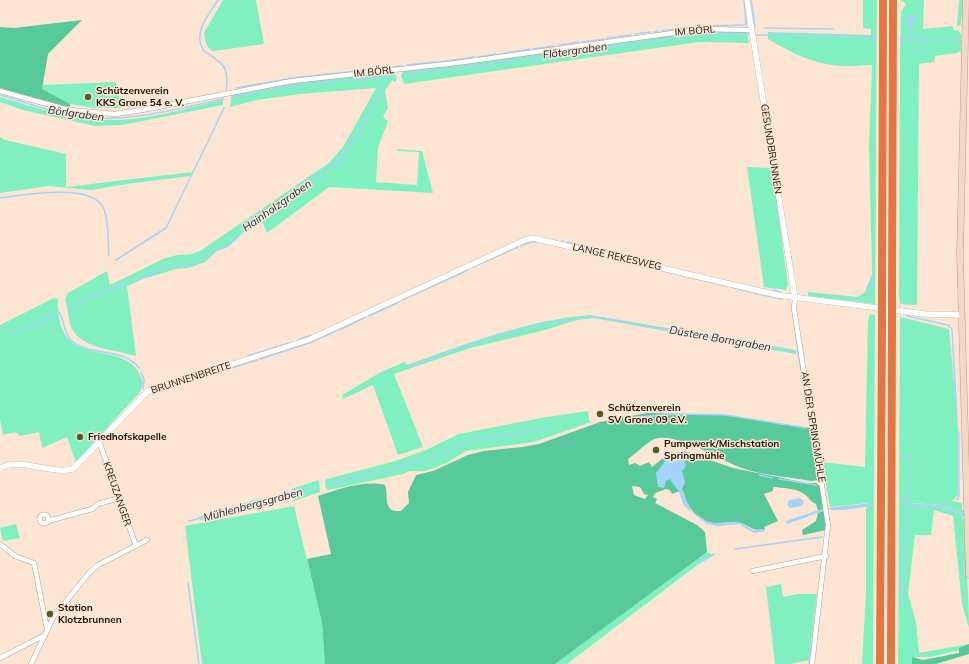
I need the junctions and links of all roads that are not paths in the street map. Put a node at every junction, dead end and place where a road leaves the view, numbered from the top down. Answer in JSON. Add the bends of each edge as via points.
{"nodes":[{"id":1,"x":747,"y":0,"type":"edge"},
{"id":2,"x":883,"y":0,"type":"edge"},
{"id":3,"x":893,"y":0,"type":"edge"},
{"id":4,"x":966,"y":0,"type":"edge"},
{"id":5,"x":752,"y":30,"type":"junction"},
{"id":6,"x":0,"y":91,"type":"edge"},
{"id":7,"x":795,"y":298,"type":"junction"},
{"id":8,"x":961,"y":315,"type":"junction"},
{"id":9,"x":294,"y":345,"type":"joint"},
{"id":10,"x":99,"y":441,"type":"junction"},
{"id":11,"x":0,"y":469,"type":"edge"},
{"id":12,"x":119,"y":498,"type":"junction"},
{"id":13,"x":48,"y":521,"type":"dead end"},
{"id":14,"x":147,"y":540,"type":"dead end"},
{"id":15,"x":0,"y":544,"type":"edge"},
{"id":16,"x":136,"y":546,"type":"junction"},
{"id":17,"x":826,"y":556,"type":"junction"},
{"id":18,"x":753,"y":571,"type":"dead end"},
{"id":19,"x":969,"y":575,"type":"edge"},
{"id":20,"x":47,"y":629,"type":"junction"},
{"id":21,"x":45,"y":635,"type":"junction"},
{"id":22,"x":0,"y":658,"type":"edge"},
{"id":23,"x":32,"y":664,"type":"edge"},
{"id":24,"x":812,"y":664,"type":"edge"},
{"id":25,"x":880,"y":664,"type":"edge"},
{"id":26,"x":891,"y":664,"type":"edge"}],
"edges":[{"from":1,"to":5,"type":"street","name":"GESUNDBRUNNEN"},
{"from":2,"to":25,"type":"highway","bridge":true},
{"from":3,"to":26,"type":"highway","bridge":true},
{"from":4,"to":8,"type":"main road","via":[[960,247]]},
{"from":5,"to":6,"type":"street","name":"IM BÖRL","via":[[702,29],[456,63],[292,81],[115,114],[69,110]]},
{"from":5,"to":7,"type":"street","name":"GESUNDBRUNNEN"},
{"from":7,"to":8,"type":"street","name":"LANGE REKESWEG","via":[[925,314]]},
{"from":7,"to":9,"type":"street","name":"LANGE REKESWEG","via":[[533,238]]},
{"from":7,"to":17,"type":"street","name":"AN DER SPRINGMÜHLE","via":[[800,350],[827,518]]},
{"from":8,"to":19,"type":"main road"},
{"from":9,"to":10,"type":"street","name":"BRUNNENBREITE","via":[[148,391]]},
{"from":10,"to":11,"type":"street","name":"BRUNNENBREITE","via":[[79,464],[69,470],[11,464]]},
{"from":10,"to":12,"type":"street","name":"KREUZANGER"},
{"from":12,"to":13,"type":"street","via":[[98,504],[92,509]]},
{"from":12,"to":16,"type":"street","name":"KREUZANGER"},
{"from":14,"to":16,"type":"street"},
{"from":15,"to":20,"type":"street","via":[[11,554],[34,563]]},
{"from":16,"to":20,"type":"street","via":[[94,568],[54,616]]},
{"from":17,"to":18,"type":"street"},
{"from":17,"to":24,"type":"street","name":"AN DER SPRINGMÜHLE"},
{"from":20,"to":21,"type":"street"},
{"from":21,"to":22,"type":"street"},
{"from":21,"to":23,"type":"street"}]}
